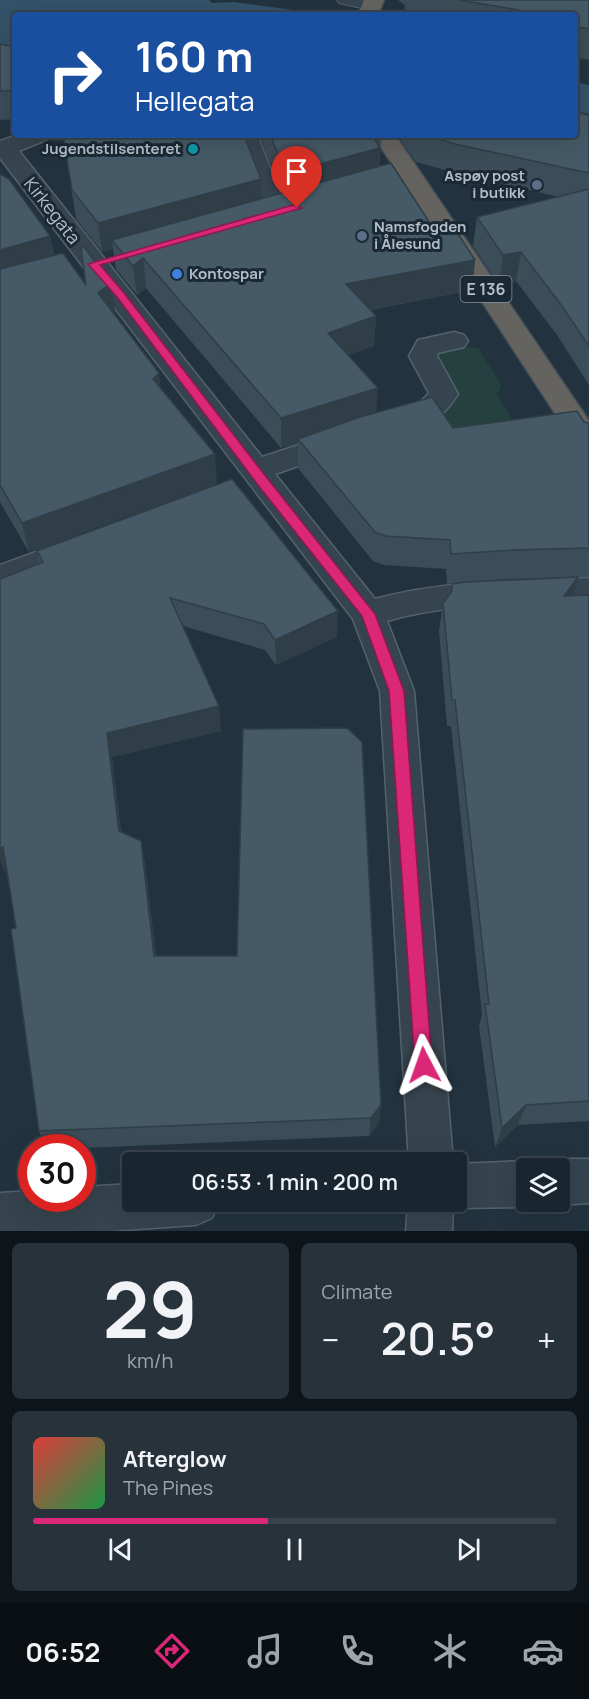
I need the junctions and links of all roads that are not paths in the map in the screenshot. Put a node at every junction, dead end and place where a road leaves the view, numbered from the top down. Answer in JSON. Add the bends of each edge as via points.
{"nodes":[{"id":1,"x":343,"y":0,"type":"edge"},
{"id":2,"x":371,"y":7,"type":"edge"},
{"id":3,"x":30,"y":138,"type":"edge"},
{"id":4,"x":248,"y":138,"type":"edge"},
{"id":5,"x":386,"y":138,"type":"edge"},
{"id":6,"x":2,"y":149,"type":"edge"},
{"id":7,"x":411,"y":177,"type":"junction"},
{"id":8,"x":384,"y":184,"type":"edge"},
{"id":9,"x":277,"y":213,"type":"edge"},
{"id":10,"x":454,"y":341,"type":"dead end"},
{"id":11,"x":589,"y":443,"type":"edge"},
{"id":12,"x":251,"y":481,"type":"junction"},
{"id":13,"x":112,"y":537,"type":"edge"},
{"id":14,"x":0,"y":578,"type":"edge"},
{"id":15,"x":589,"y":590,"type":"edge"},
{"id":16,"x":368,"y":614,"type":"junction"},
{"id":17,"x":430,"y":1152,"type":"edge"},
{"id":18,"x":589,"y":1180,"type":"edge"},
{"id":19,"x":570,"y":1181,"type":"edge"},
{"id":20,"x":516,"y":1184,"type":"edge"},
{"id":21,"x":467,"y":1187,"type":"edge"},
{"id":22,"x":122,"y":1207,"type":"edge"},
{"id":23,"x":430,"y":1212,"type":"edge"},
{"id":24,"x":0,"y":1216,"type":"edge"},
{"id":25,"x":429,"y":1231,"type":"edge"}],
"edges":[{"from":1,"to":2,"type":"lane"},
{"from":3,"to":6,"type":"street"},
{"from":4,"to":9,"type":"street"},
{"from":5,"to":7,"type":"highway","number":"E 136"},
{"from":6,"to":12,"type":"street","name":"Kirkegata","via":[[120,295]]},
{"from":7,"to":8,"type":"street"},
{"from":7,"to":11,"type":"highway","number":"E 136"},
{"from":10,"to":12,"type":"street","via":[[428,346],[423,356],[444,394],[424,416],[348,438]]},
{"from":12,"to":16,"type":"street","name":"Kirkegata"},
{"from":13,"to":14,"type":"street"},
{"from":15,"to":16,"type":"street","via":[[456,596],[413,601]]},
{"from":16,"to":17,"type":"street","name":"Kirkegata","via":[[397,691]]},
{"from":18,"to":19,"type":"street"},
{"from":20,"to":21,"type":"street"},
{"from":22,"to":24,"type":"street"},
{"from":23,"to":25,"type":"street"}]}
